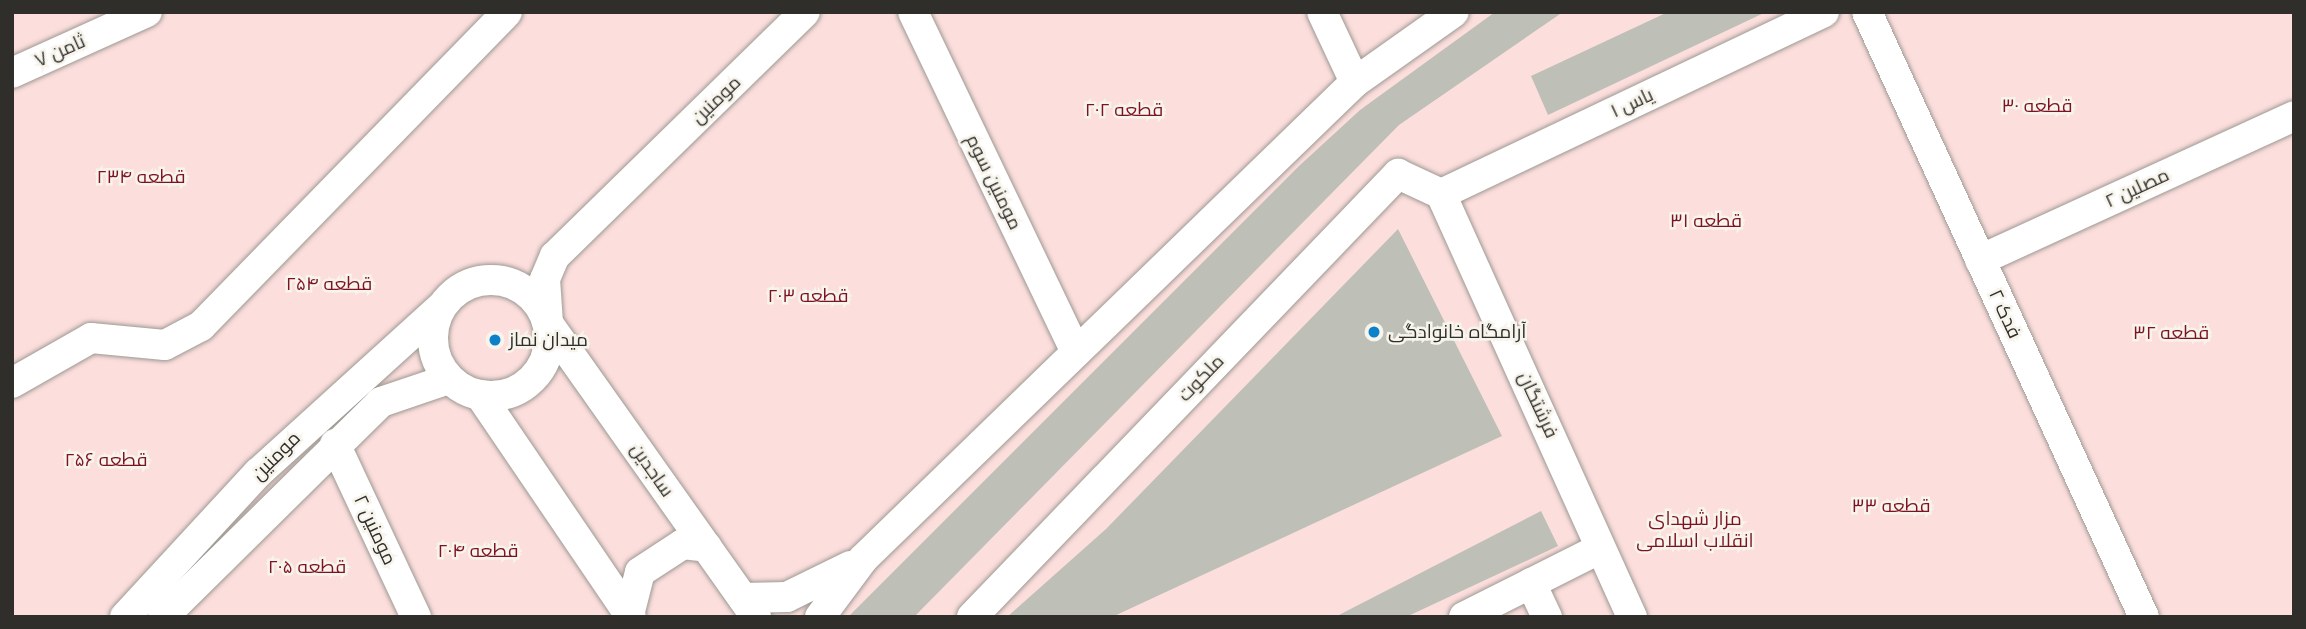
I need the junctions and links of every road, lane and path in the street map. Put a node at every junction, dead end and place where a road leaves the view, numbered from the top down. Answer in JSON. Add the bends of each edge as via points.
{"nodes":[{"id":1,"x":508,"y":12,"type":"edge"},
{"id":2,"x":805,"y":12,"type":"edge"},
{"id":3,"x":913,"y":12,"type":"edge"},
{"id":4,"x":1322,"y":12,"type":"edge"},
{"id":5,"x":1454,"y":12,"type":"edge"},
{"id":6,"x":1824,"y":12,"type":"edge"},
{"id":7,"x":1867,"y":12,"type":"edge"},
{"id":8,"x":137,"y":14,"type":"edge"},
{"id":9,"x":12,"y":73,"type":"edge"},
{"id":10,"x":1355,"y":82,"type":"junction"},
{"id":11,"x":2294,"y":116,"type":"edge"},
{"id":12,"x":1441,"y":194,"type":"junction"},
{"id":13,"x":1980,"y":260,"type":"junction"},
{"id":14,"x":440,"y":309,"type":"junction"},
{"id":15,"x":548,"y":323,"type":"junction"},
{"id":16,"x":1076,"y":352,"type":"junction"},
{"id":17,"x":449,"y":379,"type":"junction"},
{"id":18,"x":12,"y":383,"type":"edge"},
{"id":19,"x":480,"y":395,"type":"junction"},
{"id":20,"x":335,"y":444,"type":"junction"},
{"id":21,"x":707,"y":547,"type":"junction"},
{"id":22,"x":1599,"y":549,"type":"junction"},
{"id":23,"x":863,"y":559,"type":"junction"},
{"id":24,"x":1531,"y":583,"type":"junction"},
{"id":25,"x":749,"y":607,"type":"edge"},
{"id":26,"x":630,"y":616,"type":"edge"},
{"id":27,"x":125,"y":617,"type":"edge"},
{"id":28,"x":163,"y":617,"type":"edge"},
{"id":29,"x":416,"y":617,"type":"edge"},
{"id":30,"x":820,"y":617,"type":"edge"},
{"id":31,"x":972,"y":617,"type":"edge"},
{"id":32,"x":1464,"y":617,"type":"edge"},
{"id":33,"x":1547,"y":617,"type":"edge"},
{"id":34,"x":1632,"y":617,"type":"edge"},
{"id":35,"x":2144,"y":617,"type":"edge"}],
"edges":[{"from":1,"to":18,"type":"street","via":[[201,326],[165,345],[91,338]]},
{"from":2,"to":15,"type":"street","name":"مومنین","via":[[555,256],[545,279]]},
{"from":3,"to":16,"type":"street","name":"مومنین سوم"},
{"from":4,"to":10,"type":"street"},
{"from":5,"to":10,"type":"street"},
{"from":6,"to":12,"type":"street","name":"یاس ۱"},
{"from":7,"to":13,"type":"street","name":"فدک ۲"},
{"from":8,"to":9,"type":"street","name":"ثامن ۷"},
{"from":10,"to":16,"type":"street"},
{"from":11,"to":13,"type":"street","name":"مصلین ۲"},
{"from":12,"to":22,"type":"street","name":"فرشتگان"},
{"from":12,"to":31,"type":"street","name":"ملکوت","via":[[1398,174]]},
{"from":13,"to":35,"type":"street","name":"فدک ۲"},
{"from":14,"to":15,"type":"street","via":[[459,289],[494,279],[528,292]]},
{"from":14,"to":17,"type":"street","via":[[433,345]]},
{"from":14,"to":27,"type":"street","name":"مومنین","via":[[267,464]]},
{"from":15,"to":19,"type":"street","via":[[547,352],[534,378],[518,390]]},
{"from":15,"to":21,"type":"street","name":"ساجدین"},
{"from":16,"to":23,"type":"street"},
{"from":17,"to":19,"type":"street"},
{"from":17,"to":20,"type":"street","name":"مومنین","via":[[381,402]]},
{"from":19,"to":26,"type":"street"},
{"from":20,"to":28,"type":"street","name":"مومنین"},
{"from":20,"to":29,"type":"street","name":"مومنین ۲"},
{"from":21,"to":25,"type":"street","name":"ساجدین"},
{"from":21,"to":26,"type":"street","via":[[683,544],[640,572]]},
{"from":22,"to":24,"type":"street"},
{"from":22,"to":34,"type":"street","name":"فرشتگان"},
{"from":23,"to":25,"type":"street","via":[[787,597]]},
{"from":23,"to":30,"type":"street"},
{"from":24,"to":32,"type":"street"},
{"from":24,"to":33,"type":"street"}]}
